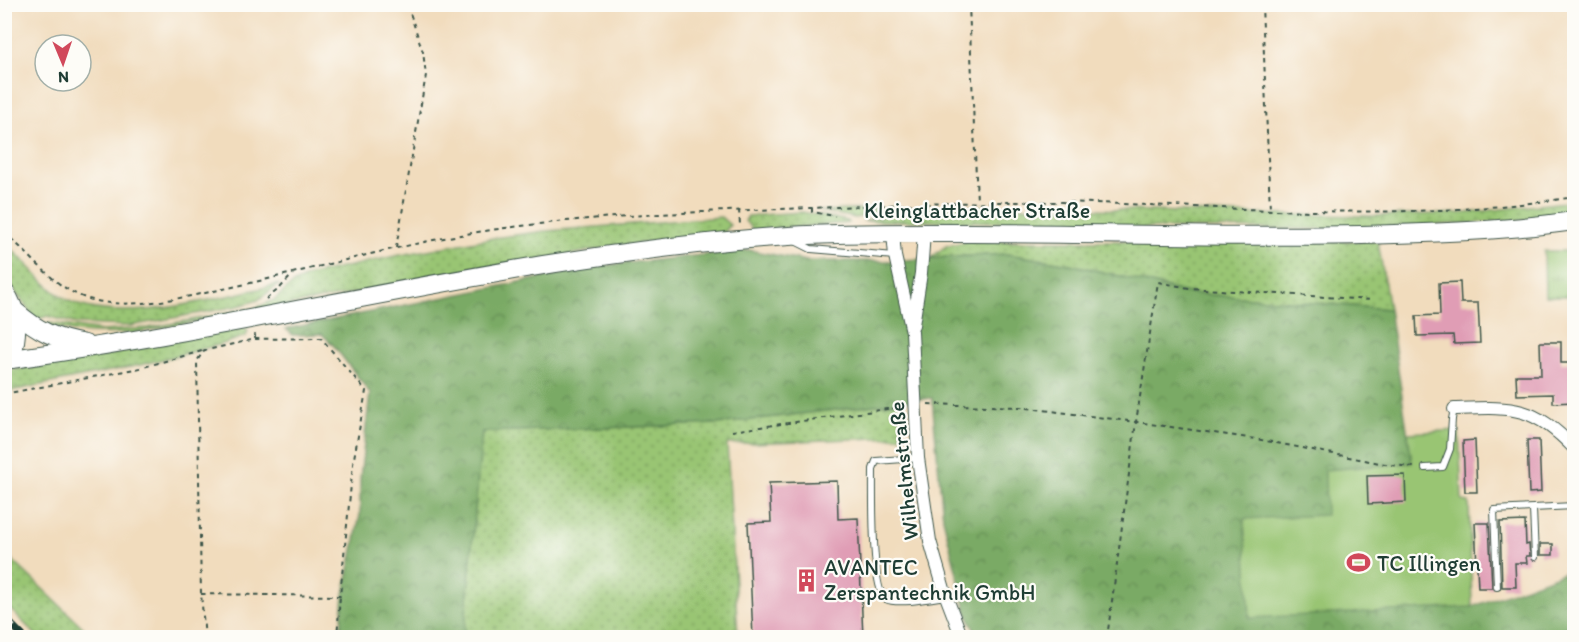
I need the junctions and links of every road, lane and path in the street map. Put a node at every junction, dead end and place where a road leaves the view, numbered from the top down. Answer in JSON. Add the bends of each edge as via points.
{"nodes":[{"id":1,"x":407,"y":4,"type":"edge"},
{"id":2,"x":969,"y":4,"type":"edge"},
{"id":3,"x":1262,"y":4,"type":"edge"},
{"id":4,"x":977,"y":202,"type":"dead end"},
{"id":5,"x":908,"y":203,"type":"dead end"},
{"id":6,"x":812,"y":208,"type":"dead end"},
{"id":7,"x":1270,"y":210,"type":"dead end"},
{"id":8,"x":844,"y":218,"type":"dead end"},
{"id":9,"x":865,"y":218,"type":"dead end"},
{"id":10,"x":1575,"y":221,"type":"edge"},
{"id":11,"x":4,"y":233,"type":"edge"},
{"id":12,"x":893,"y":233,"type":"junction"},
{"id":13,"x":924,"y":233,"type":"junction"},
{"id":14,"x":787,"y":236,"type":"junction"},
{"id":15,"x":395,"y":249,"type":"dead end"},
{"id":16,"x":895,"y":256,"type":"junction"},
{"id":17,"x":4,"y":291,"type":"edge"},
{"id":18,"x":1371,"y":300,"type":"dead end"},
{"id":19,"x":260,"y":302,"type":"dead end"},
{"id":20,"x":15,"y":311,"type":"junction"},
{"id":21,"x":252,"y":319,"type":"junction"},
{"id":22,"x":912,"y":332,"type":"junction"},
{"id":23,"x":255,"y":339,"type":"junction"},
{"id":24,"x":96,"y":346,"type":"junction"},
{"id":25,"x":207,"y":350,"type":"junction"},
{"id":26,"x":8,"y":360,"type":"edge"},
{"id":27,"x":4,"y":394,"type":"edge"},
{"id":28,"x":917,"y":405,"type":"junction"},
{"id":29,"x":1454,"y":409,"type":"joint"},
{"id":30,"x":1136,"y":422,"type":"junction"},
{"id":31,"x":732,"y":431,"type":"dead end"},
{"id":32,"x":1575,"y":448,"type":"edge"},
{"id":33,"x":918,"y":458,"type":"junction"},
{"id":34,"x":1425,"y":468,"type":"joint"},
{"id":35,"x":1575,"y":506,"type":"edge"},
{"id":36,"x":1533,"y":509,"type":"junction"},
{"id":37,"x":1535,"y":557,"type":"dead end"},
{"id":38,"x":1497,"y":587,"type":"dead end"},
{"id":39,"x":201,"y":594,"type":"junction"},
{"id":40,"x":340,"y":596,"type":"junction"},
{"id":41,"x":946,"y":596,"type":"junction"},
{"id":42,"x":205,"y":638,"type":"edge"},
{"id":43,"x":337,"y":638,"type":"edge"},
{"id":44,"x":962,"y":638,"type":"edge"},
{"id":45,"x":1107,"y":638,"type":"edge"}],
"edges":[{"from":1,"to":15,"type":"path","via":[[423,52],[426,75]]},
{"from":2,"to":4,"type":"path"},
{"from":3,"to":7,"type":"path"},
{"from":5,"to":9,"type":"path","via":[[908,207]]},
{"from":6,"to":8,"type":"path","via":[[812,212]]},
{"from":10,"to":13,"type":"street","name":"Kleinglattbacher Straße","via":[[1442,233],[1283,237]]},
{"from":11,"to":19,"type":"path","via":[[62,286],[98,302],[168,300],[292,274]]},
{"from":12,"to":13,"type":"street","name":"Kleinglattbacher Straße"},
{"from":12,"to":14,"type":"street","name":"Kleinglattbacher Straße"},
{"from":12,"to":16,"type":"street","name":"Wilhelmstraße"},
{"from":13,"to":22,"type":"street","name":"Wilhelmstraße"},
{"from":14,"to":16,"type":"lane","via":[[811,249]]},
{"from":14,"to":21,"type":"street","name":"Kleinglattbacher Straße","via":[[599,255]]},
{"from":16,"to":22,"type":"street","name":"Wilhelmstraße"},
{"from":17,"to":20,"type":"street"},
{"from":18,"to":30,"type":"path","via":[[1189,288],[1158,282]]},
{"from":20,"to":24,"type":"street","via":[[44,333]]},
{"from":20,"to":26,"type":"street","via":[[16,335]]},
{"from":21,"to":23,"type":"path"},
{"from":21,"to":24,"type":"street","name":"Kleinglattbacher Straße"},
{"from":22,"to":28,"type":"street","name":"Wilhelmstraße"},
{"from":23,"to":25,"type":"path"},
{"from":23,"to":40,"type":"path","via":[[321,338],[366,392],[353,464]]},
{"from":24,"to":26,"type":"street","name":"Kleinglattbacher Straße"},
{"from":25,"to":27,"type":"path","via":[[140,368]]},
{"from":25,"to":39,"type":"path","via":[[196,368]]},
{"from":28,"to":30,"type":"path","via":[[1020,407]]},
{"from":28,"to":31,"type":"path"},
{"from":28,"to":33,"type":"street","name":"Wilhelmstraße"},
{"from":29,"to":32,"type":"street","via":[[1519,410],[1556,429]]},
{"from":29,"to":34,"type":"lane","via":[[1450,449],[1443,467]]},
{"from":30,"to":34,"type":"path"},
{"from":30,"to":45,"type":"path"},
{"from":33,"to":41,"type":"street","name":"Wilhelmstraße","via":[[930,541]]},
{"from":33,"to":41,"type":"lane","via":[[876,461],[873,469],[879,592],[896,602]]},
{"from":35,"to":36,"type":"lane"},
{"from":36,"to":37,"type":"lane"},
{"from":36,"to":38,"type":"lane","via":[[1494,510]]},
{"from":39,"to":40,"type":"path"},
{"from":39,"to":42,"type":"path"},
{"from":40,"to":43,"type":"path"},
{"from":41,"to":44,"type":"street","name":"Wilhelmstraße"}]}
